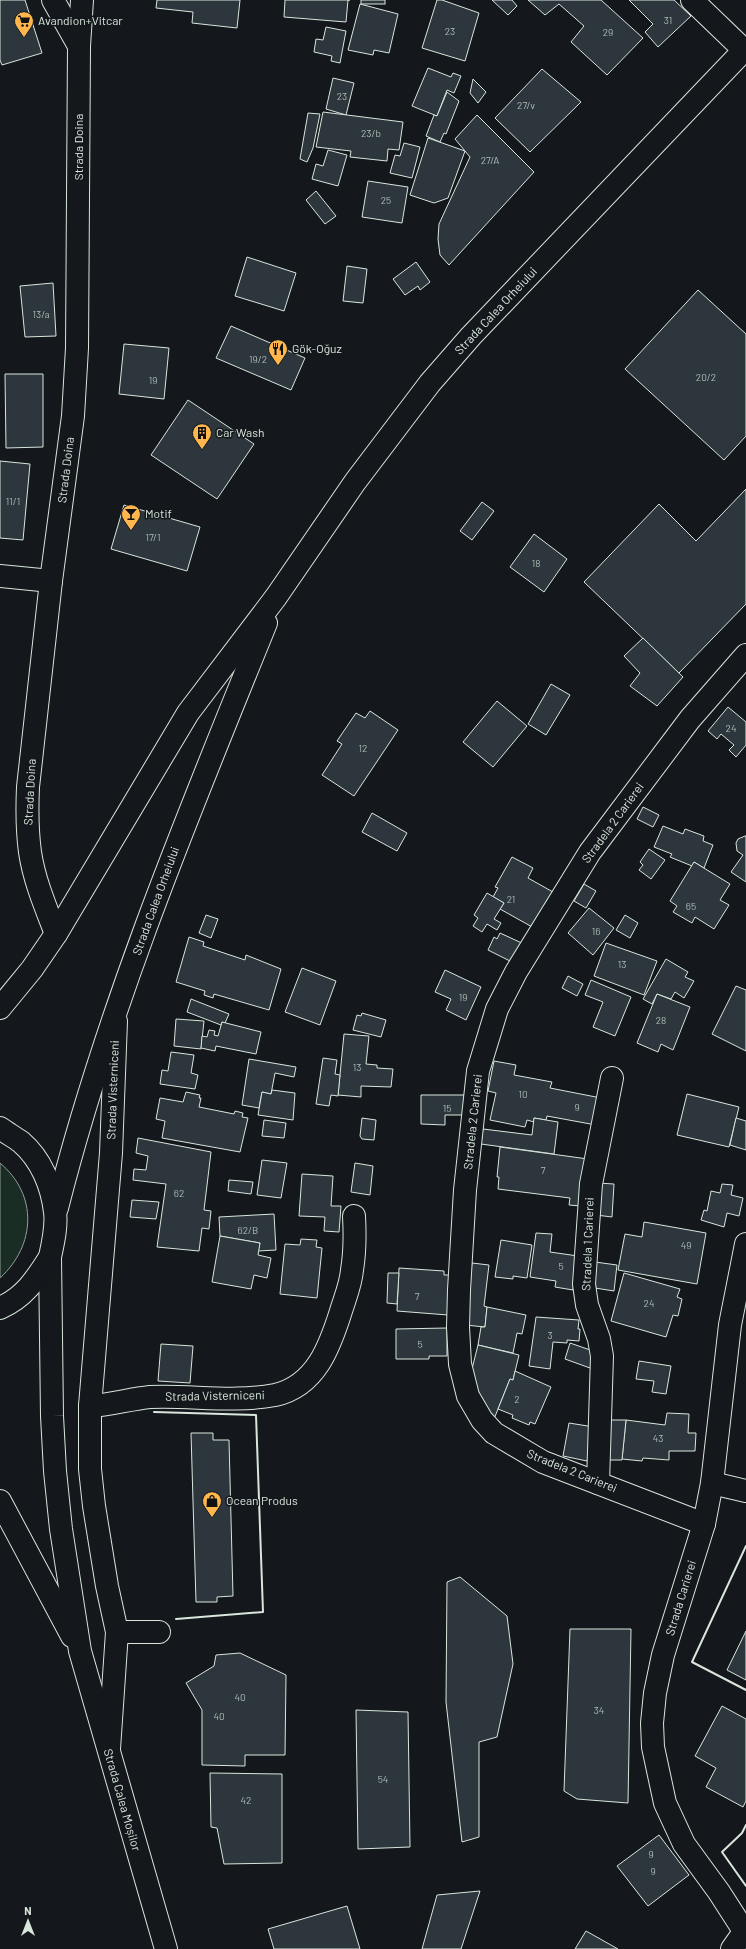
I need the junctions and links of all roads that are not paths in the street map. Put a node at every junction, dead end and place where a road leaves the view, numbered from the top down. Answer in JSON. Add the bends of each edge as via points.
{"nodes":[{"id":1,"x":53,"y":0,"type":"edge"},
{"id":2,"x":82,"y":0,"type":"edge"},
{"id":3,"x":692,"y":0,"type":"edge"},
{"id":4,"x":80,"y":46,"type":"junction"},
{"id":5,"x":745,"y":49,"type":"edge"},
{"id":6,"x":0,"y":576,"type":"edge"},
{"id":7,"x":51,"y":581,"type":"junction"},
{"id":8,"x":276,"y":597,"type":"junction"},
{"id":9,"x":746,"y":655,"type":"edge"},
{"id":10,"x":56,"y":934,"type":"junction"},
{"id":11,"x":1,"y":1006,"type":"edge"},
{"id":12,"x":116,"y":1012,"type":"junction"},
{"id":13,"x":612,"y":1078,"type":"dead end"},
{"id":14,"x":0,"y":1128,"type":"edge"},
{"id":15,"x":56,"y":1213,"type":"junction"},
{"id":16,"x":354,"y":1216,"type":"dead end"},
{"id":17,"x":746,"y":1244,"type":"edge"},
{"id":18,"x":50,"y":1257,"type":"junction"},
{"id":19,"x":0,"y":1308,"type":"edge"},
{"id":20,"x":90,"y":1406,"type":"junction"},
{"id":21,"x":598,"y":1483,"type":"junction"},
{"id":22,"x":712,"y":1483,"type":"junction"},
{"id":23,"x":746,"y":1491,"type":"edge"},
{"id":24,"x":0,"y":1501,"type":"edge"},
{"id":25,"x":704,"y":1524,"type":"junction"},
{"id":26,"x":117,"y":1632,"type":"junction"},
{"id":27,"x":159,"y":1632,"type":"dead end"},
{"id":28,"x":80,"y":1651,"type":"junction"},
{"id":29,"x":109,"y":1754,"type":"junction"},
{"id":30,"x":741,"y":1938,"type":"edge"},
{"id":31,"x":166,"y":1949,"type":"edge"}],
"edges":[{"from":1,"to":4,"type":"main road"},
{"from":2,"to":4,"type":"main road","name":"Strada Doina"},
{"from":3,"to":5,"type":"main road"},
{"from":4,"to":7,"type":"main road","name":"Strada Doina","via":[[77,348],[73,416]]},
{"from":5,"to":8,"type":"main road","name":"Strada Calea Orheiului","via":[[440,371],[355,482]]},
{"from":6,"to":7,"type":"main road"},
{"from":7,"to":10,"type":"main road","name":"Strada Doina","via":[[28,787],[27,821],[30,853]]},
{"from":8,"to":10,"type":"main road","name":"Strada Calea Orheiului","via":[[188,713]]},
{"from":8,"to":12,"type":"main road","name":"Strada Calea Orheiului","via":[[161,882]]},
{"from":9,"to":21,"type":"main road","name":"Stradela 2 Carierei","via":[[690,719],[590,852],[516,972],[498,1009],[478,1071],[465,1190],[459,1290],[460,1364],[468,1396],[482,1420],[494,1433],[543,1462]]},
{"from":10,"to":11,"type":"main road","name":"Strada Calea Orheiului","via":[[32,969]]},
{"from":12,"to":15,"type":"main road","name":"Strada Calea Orheiului","via":[[76,1134]]},
{"from":12,"to":20,"type":"main road","name":"Strada Visterniceni","via":[[110,1153]]},
{"from":13,"to":21,"type":"main road","name":"Stradela 1 Carierei","via":[[591,1184],[584,1284],[587,1305],[602,1356]]},
{"from":14,"to":15,"type":"main road","via":[[21,1142],[40,1163],[50,1185]]},
{"from":15,"to":18,"type":"main road"},
{"from":16,"to":20,"type":"main road","name":"Strada Visterniceni","via":[[352,1272],[344,1302],[322,1360],[308,1377],[294,1387],[257,1398],[150,1397]]},
{"from":17,"to":22,"type":"main road","name":"Strada Carierei","via":[[730,1325]]},
{"from":18,"to":19,"type":"main road","via":[[33,1284],[12,1303]]},
{"from":18,"to":28,"type":"main road","via":[[55,1471],[61,1529]]},
{"from":20,"to":26,"type":"main road","name":"Strada Visterniceni","via":[[90,1469],[93,1499]]},
{"from":21,"to":25,"type":"main road","name":"Stradela 2 Carierei"},
{"from":22,"to":23,"type":"main road"},
{"from":22,"to":25,"type":"main road","name":"Strada Carierei"},
{"from":24,"to":28,"type":"main road"},
{"from":25,"to":30,"type":"main road","name":"Strada Carierei","via":[[663,1655],[655,1693],[653,1747],[666,1803],[684,1844],[719,1892]]},
{"from":26,"to":27,"type":"main road"},
{"from":26,"to":29,"type":"main road","name":"Strada Visterniceni"},
{"from":28,"to":29,"type":"main road","name":"Strada Calea Moșilor"},
{"from":29,"to":31,"type":"main road","name":"Strada Calea Moșilor"}]}
